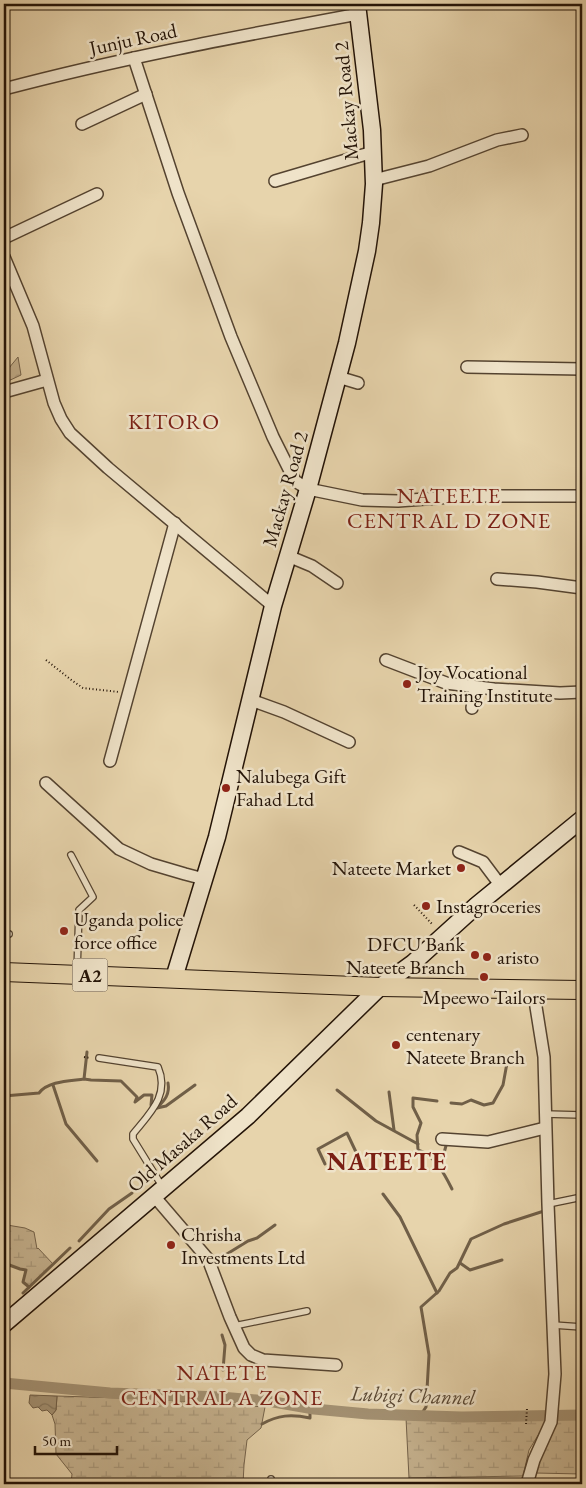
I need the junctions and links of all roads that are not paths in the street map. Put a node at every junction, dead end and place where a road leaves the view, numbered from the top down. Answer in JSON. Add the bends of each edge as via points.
{"nodes":[{"id":1,"x":358,"y":9,"type":"edge"},
{"id":2,"x":134,"y":58,"type":"junction"},
{"id":3,"x":4,"y":88,"type":"edge"},
{"id":4,"x":146,"y":94,"type":"junction"},
{"id":5,"x":82,"y":124,"type":"dead end"},
{"id":6,"x":522,"y":135,"type":"dead end"},
{"id":7,"x":373,"y":152,"type":"junction"},
{"id":8,"x":374,"y":180,"type":"junction"},
{"id":9,"x":275,"y":181,"type":"dead end"},
{"id":10,"x":97,"y":194,"type":"dead end"},
{"id":11,"x":4,"y":238,"type":"edge"},
{"id":12,"x":4,"y":257,"type":"edge"},
{"id":13,"x":467,"y":367,"type":"dead end"},
{"id":14,"x":582,"y":368,"type":"edge"},
{"id":15,"x":338,"y":376,"type":"junction"},
{"id":16,"x":47,"y":380,"type":"junction"},
{"id":17,"x":358,"y":383,"type":"dead end"},
{"id":18,"x":4,"y":392,"type":"edge"},
{"id":19,"x":308,"y":490,"type":"junction"},
{"id":20,"x":582,"y":496,"type":"edge"},
{"id":21,"x":175,"y":523,"type":"junction"},
{"id":22,"x":288,"y":556,"type":"junction"},
{"id":23,"x":497,"y":579,"type":"dead end"},
{"id":24,"x":337,"y":583,"type":"dead end"},
{"id":25,"x":582,"y":588,"type":"edge"},
{"id":26,"x":273,"y":606,"type":"junction"},
{"id":27,"x":386,"y":660,"type":"dead end"},
{"id":28,"x":476,"y":687,"type":"junction"},
{"id":29,"x":582,"y":692,"type":"edge"},
{"id":30,"x":251,"y":700,"type":"junction"},
{"id":31,"x":472,"y":708,"type":"dead end"},
{"id":32,"x":349,"y":742,"type":"dead end"},
{"id":33,"x":110,"y":761,"type":"dead end"},
{"id":34,"x":46,"y":783,"type":"dead end"},
{"id":35,"x":582,"y":819,"type":"edge"},
{"id":36,"x":459,"y":852,"type":"dead end"},
{"id":37,"x":70,"y":855,"type":"dead end"},
{"id":38,"x":204,"y":878,"type":"junction"},
{"id":39,"x":501,"y":886,"type":"junction"},
{"id":40,"x":4,"y":972,"type":"edge"},
{"id":41,"x":77,"y":974,"type":"junction"},
{"id":42,"x":174,"y":978,"type":"junction"},
{"id":43,"x":380,"y":987,"type":"junction"},
{"id":44,"x":533,"y":988,"type":"junction"},
{"id":45,"x":582,"y":990,"type":"edge"},
{"id":46,"x":99,"y":1058,"type":"dead end"},
{"id":47,"x":545,"y":1114,"type":"junction"},
{"id":48,"x":582,"y":1115,"type":"edge"},
{"id":49,"x":545,"y":1128,"type":"junction"},
{"id":50,"x":442,"y":1140,"type":"dead end"},
{"id":51,"x":158,"y":1192,"type":"junction"},
{"id":52,"x":582,"y":1197,"type":"edge"},
{"id":53,"x":548,"y":1204,"type":"junction"},
{"id":54,"x":307,"y":1311,"type":"dead end"},
{"id":55,"x":4,"y":1324,"type":"edge"},
{"id":56,"x":553,"y":1325,"type":"junction"},
{"id":57,"x":234,"y":1326,"type":"junction"},
{"id":58,"x":582,"y":1327,"type":"edge"},
{"id":59,"x":336,"y":1365,"type":"dead end"},
{"id":60,"x":527,"y":1484,"type":"edge"}],
"edges":[{"from":1,"to":2,"type":"street","name":"Junju Road"},
{"from":1,"to":7,"type":"street","name":"Mackay Road 2"},
{"from":2,"to":3,"type":"street","name":"Junju Road"},
{"from":2,"to":4,"type":"street"},
{"from":4,"to":5,"type":"street"},
{"from":4,"to":19,"type":"street","via":[[231,337],[295,481]]},
{"from":6,"to":8,"type":"street","via":[[497,140],[429,166]]},
{"from":7,"to":8,"type":"street","name":"Mackay Road 2"},
{"from":7,"to":9,"type":"street"},
{"from":8,"to":15,"type":"street","name":"Mackay Road 2","via":[[367,251]]},
{"from":10,"to":11,"type":"street"},
{"from":12,"to":16,"type":"street","via":[[32,326]]},
{"from":13,"to":14,"type":"street"},
{"from":15,"to":17,"type":"street"},
{"from":15,"to":19,"type":"street","name":"Mackay Road 2"},
{"from":16,"to":18,"type":"street"},
{"from":16,"to":21,"type":"street","via":[[54,403],[70,433]]},
{"from":19,"to":20,"type":"street","via":[[362,500],[398,501],[465,496]]},
{"from":19,"to":22,"type":"street","name":"Mackay Road 2"},
{"from":21,"to":26,"type":"street"},
{"from":21,"to":33,"type":"street"},
{"from":22,"to":24,"type":"street","via":[[312,566]]},
{"from":22,"to":26,"type":"street","name":"Mackay Road 2"},
{"from":23,"to":25,"type":"street"},
{"from":26,"to":30,"type":"street","name":"Mackay Road 2"},
{"from":27,"to":28,"type":"street","via":[[436,681]]},
{"from":28,"to":29,"type":"street"},
{"from":28,"to":31,"type":"street"},
{"from":30,"to":32,"type":"street"},
{"from":30,"to":38,"type":"street","name":"Mackay Road 2"},
{"from":34,"to":38,"type":"street","via":[[119,849],[151,864]]},
{"from":35,"to":39,"type":"street","name":"Old Masaka Road"},
{"from":36,"to":39,"type":"street","via":[[483,862]]},
{"from":37,"to":41,"type":"lane","via":[[93,897],[80,910]]},
{"from":38,"to":42,"type":"street","name":"Mackay Road 2"},
{"from":39,"to":43,"type":"street","name":"Old Masaka Road","via":[[414,964]]},
{"from":40,"to":41,"type":"main road","number":"A2"},
{"from":41,"to":42,"type":"main road","number":"A2"},
{"from":42,"to":43,"type":"main road","number":"A2"},
{"from":43,"to":44,"type":"main road","number":"A2"},
{"from":43,"to":51,"type":"street","name":"Old Masaka Road","via":[[248,1116]]},
{"from":44,"to":45,"type":"main road","number":"A2"},
{"from":44,"to":47,"type":"street","via":[[544,1057]]},
{"from":46,"to":51,"type":"lane","via":[[158,1067],[161,1092],[133,1139]]},
{"from":47,"to":48,"type":"lane"},
{"from":47,"to":49,"type":"street"},
{"from":49,"to":50,"type":"street","via":[[488,1142]]},
{"from":49,"to":53,"type":"street"},
{"from":51,"to":55,"type":"street","name":"Old Masaka Road"},
{"from":51,"to":57,"type":"street","via":[[208,1259]]},
{"from":52,"to":53,"type":"lane"},
{"from":53,"to":56,"type":"street"},
{"from":54,"to":57,"type":"lane"},
{"from":56,"to":58,"type":"lane"},
{"from":56,"to":60,"type":"street","via":[[555,1374],[551,1422]]},
{"from":57,"to":59,"type":"street","via":[[244,1348],[263,1360]]}]}
